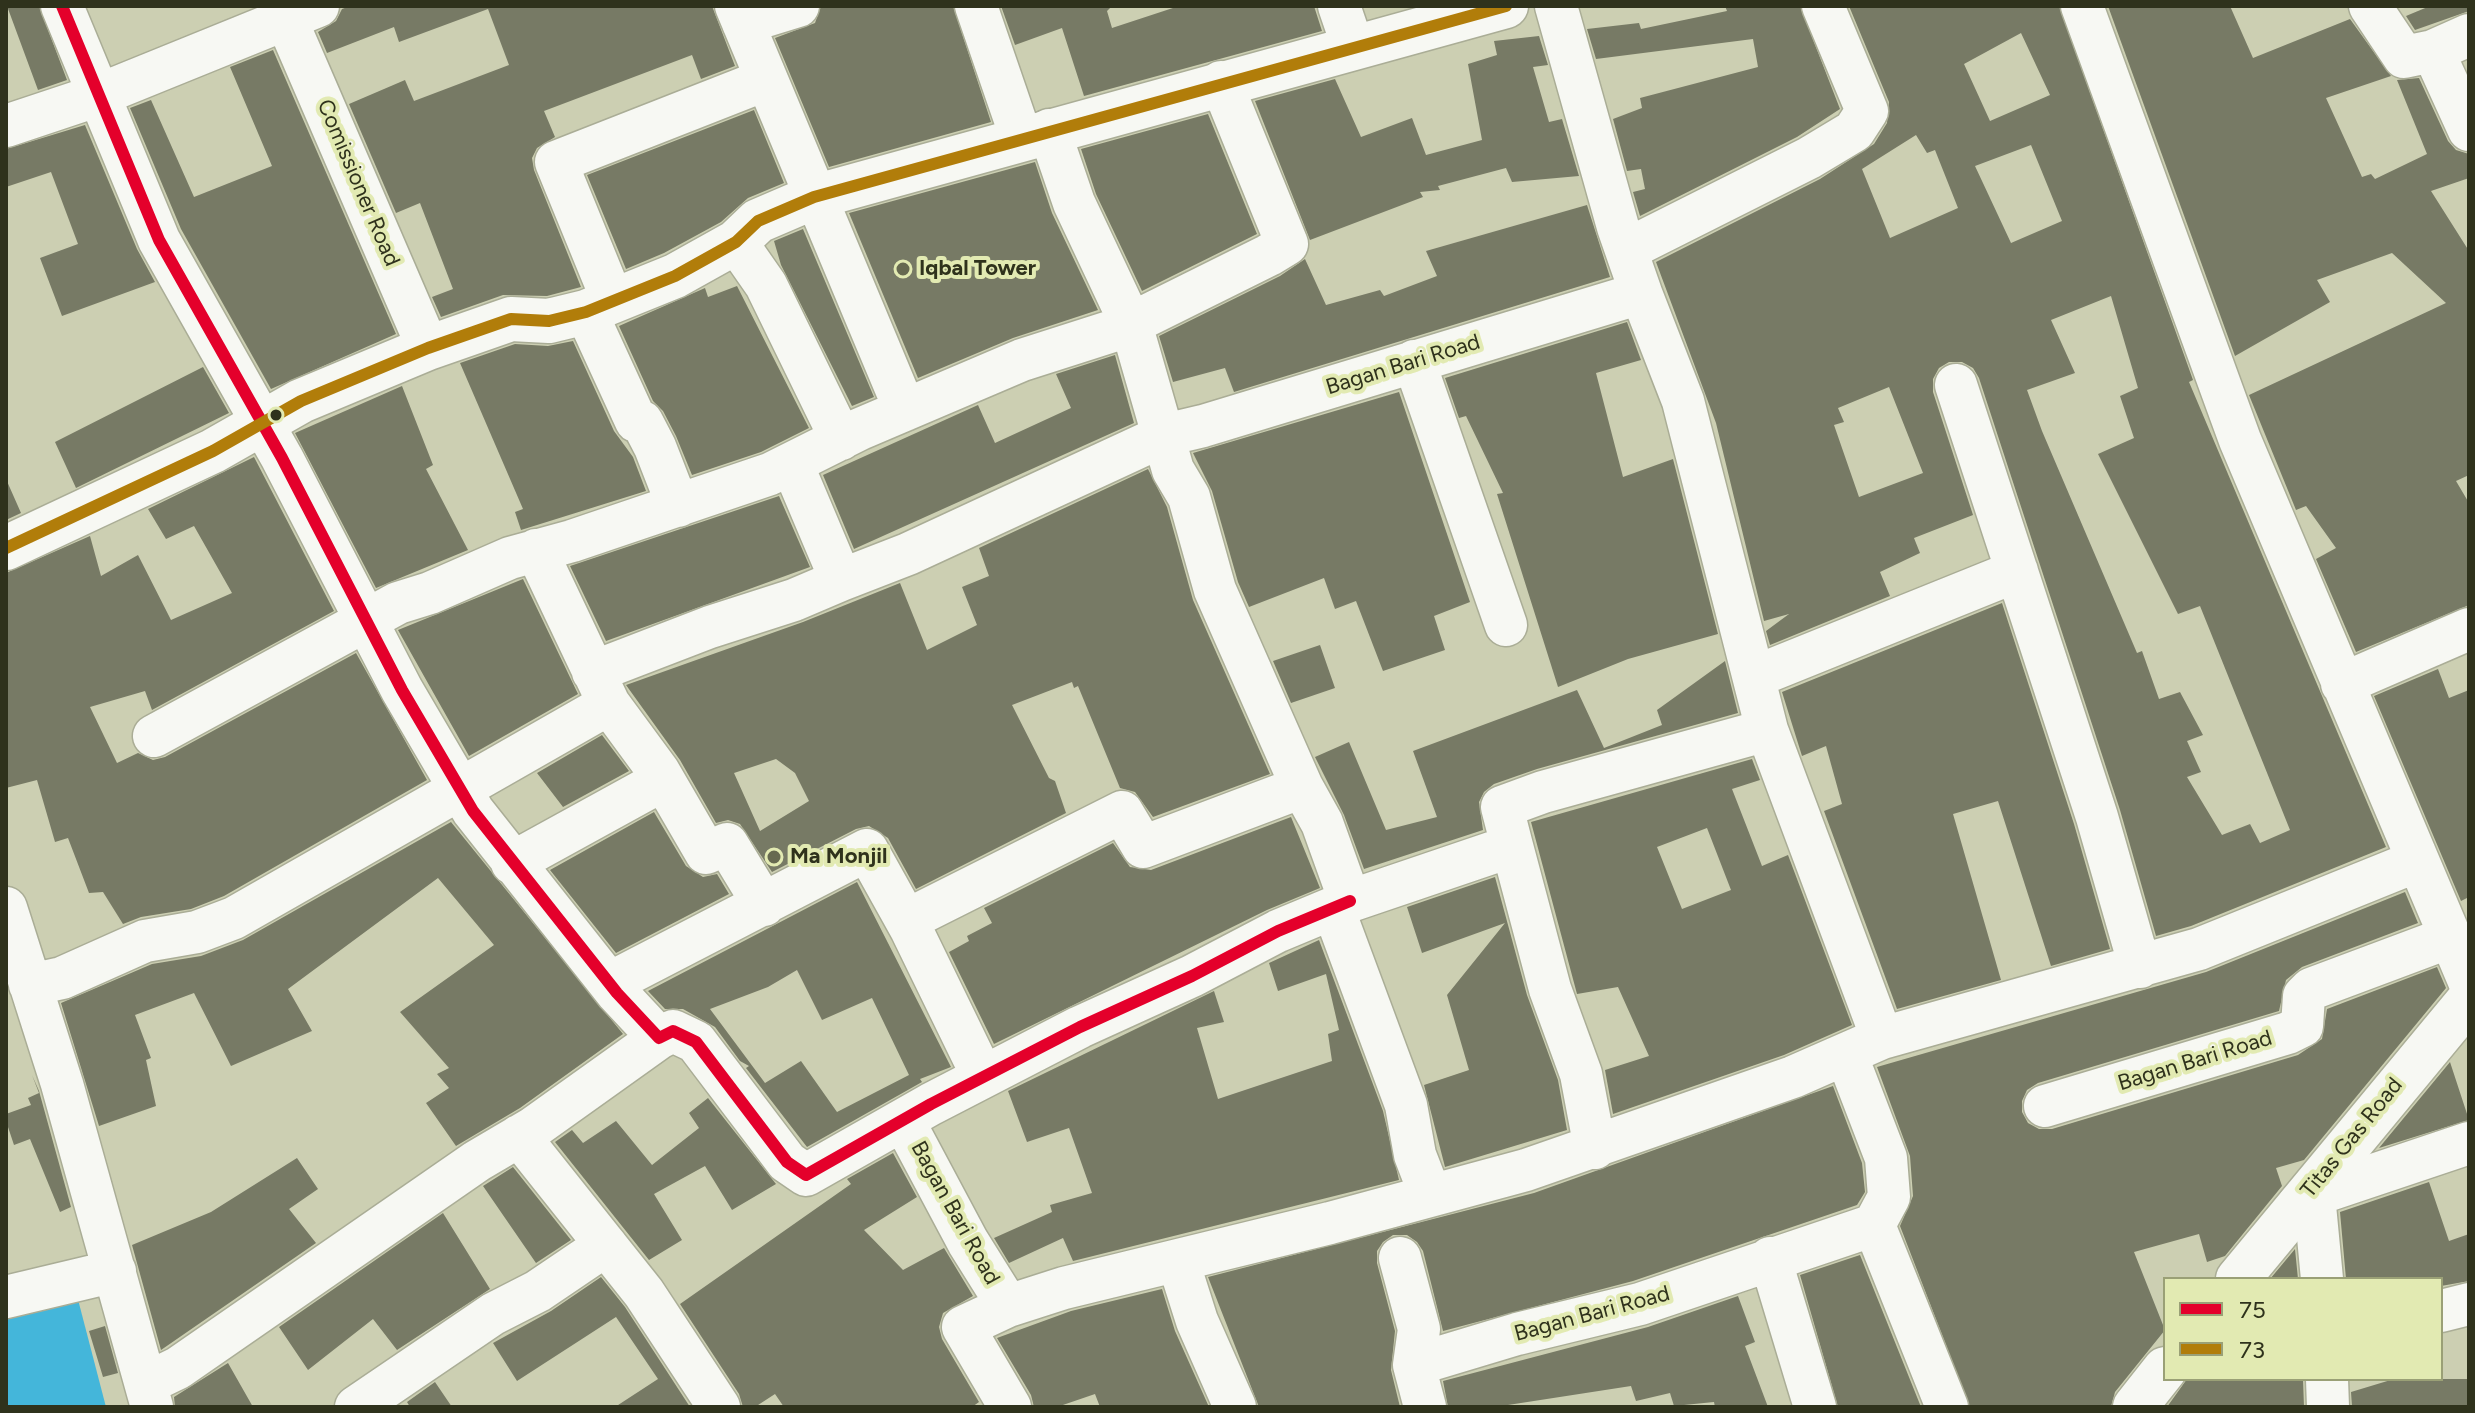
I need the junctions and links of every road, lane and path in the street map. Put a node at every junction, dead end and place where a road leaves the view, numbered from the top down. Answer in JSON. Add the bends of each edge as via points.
{"nodes":[{"id":1,"x":62,"y":6,"type":"edge"},
{"id":2,"x":798,"y":6,"type":"edge"},
{"id":3,"x":976,"y":6,"type":"edge"},
{"id":4,"x":1339,"y":6,"type":"edge"},
{"id":5,"x":1506,"y":6,"type":"edge"},
{"id":6,"x":1556,"y":6,"type":"edge"},
{"id":7,"x":1823,"y":6,"type":"edge"},
{"id":8,"x":2082,"y":6,"type":"edge"},
{"id":9,"x":2370,"y":6,"type":"edge"},
{"id":10,"x":302,"y":12,"type":"edge"},
{"id":11,"x":739,"y":15,"type":"edge"},
{"id":12,"x":2451,"y":43,"type":"edge"},
{"id":13,"x":1353,"y":47,"type":"junction"},
{"id":14,"x":765,"y":80,"type":"junction"},
{"id":15,"x":1221,"y":82,"type":"junction"},
{"id":16,"x":96,"y":96,"type":"junction"},
{"id":17,"x":6,"y":126,"type":"edge"},
{"id":18,"x":2469,"y":130,"type":"edge"},
{"id":19,"x":1035,"y":133,"type":"junction"},
{"id":20,"x":814,"y":197,"type":"junction"},
{"id":21,"x":736,"y":242,"type":"junction"},
{"id":22,"x":1626,"y":250,"type":"junction"},
{"id":23,"x":1641,"y":293,"type":"junction"},
{"id":24,"x":599,"y":306,"type":"junction"},
{"id":25,"x":1131,"y":324,"type":"junction"},
{"id":26,"x":428,"y":348,"type":"junction"},
{"id":27,"x":1414,"y":361,"type":"junction"},
{"id":28,"x":1956,"y":385,"type":"dead end"},
{"id":29,"x":905,"y":410,"type":"junction"},
{"id":30,"x":260,"y":423,"type":"junction"},
{"id":31,"x":1165,"y":435,"type":"junction"},
{"id":32,"x":841,"y":439,"type":"junction"},
{"id":33,"x":792,"y":464,"type":"junction"},
{"id":34,"x":678,"y":506,"type":"junction"},
{"id":35,"x":6,"y":548,"type":"edge"},
{"id":36,"x":536,"y":550,"type":"junction"},
{"id":37,"x":2017,"y":571,"type":"junction"},
{"id":38,"x":841,"y":580,"type":"junction"},
{"id":39,"x":367,"y":620,"type":"junction"},
{"id":40,"x":1506,"y":625,"type":"dead end"},
{"id":41,"x":2469,"y":629,"type":"edge"},
{"id":42,"x":1754,"y":677,"type":"junction"},
{"id":43,"x":2342,"y":684,"type":"junction"},
{"id":44,"x":601,"y":688,"type":"junction"},
{"id":45,"x":1767,"y":730,"type":"junction"},
{"id":46,"x":154,"y":736,"type":"dead end"},
{"id":47,"x":663,"y":780,"type":"junction"},
{"id":48,"x":1302,"y":787,"type":"junction"},
{"id":49,"x":461,"y":791,"type":"junction"},
{"id":50,"x":1512,"y":846,"type":"junction"},
{"id":51,"x":2417,"y":861,"type":"junction"},
{"id":52,"x":512,"y":863,"type":"junction"},
{"id":53,"x":1342,"y":904,"type":"junction"},
{"id":54,"x":764,"y":905,"type":"junction"},
{"id":55,"x":6,"y":908,"type":"edge"},
{"id":56,"x":907,"y":920,"type":"junction"},
{"id":57,"x":2450,"y":937,"type":"junction"},
{"id":58,"x":2140,"y":967,"type":"junction"},
{"id":59,"x":610,"y":983,"type":"junction"},
{"id":60,"x":2468,"y":1002,"type":"edge"},
{"id":61,"x":25,"y":1009,"type":"edge"},
{"id":62,"x":659,"y":1038,"type":"junction"},
{"id":63,"x":1864,"y":1046,"type":"junction"},
{"id":64,"x":983,"y":1077,"type":"junction"},
{"id":65,"x":2045,"y":1106,"type":"dead end"},
{"id":66,"x":903,"y":1120,"type":"junction"},
{"id":67,"x":519,"y":1136,"type":"junction"},
{"id":68,"x":2469,"y":1143,"type":"edge"},
{"id":69,"x":1595,"y":1148,"type":"junction"},
{"id":70,"x":1430,"y":1194,"type":"junction"},
{"id":71,"x":2306,"y":1199,"type":"junction"},
{"id":72,"x":1874,"y":1225,"type":"junction"},
{"id":73,"x":606,"y":1245,"type":"junction"},
{"id":74,"x":1400,"y":1258,"type":"dead end"},
{"id":75,"x":1770,"y":1258,"type":"junction"},
{"id":76,"x":1178,"y":1261,"type":"junction"},
{"id":77,"x":115,"y":1271,"type":"junction"},
{"id":78,"x":2240,"y":1277,"type":"edge"},
{"id":79,"x":2322,"y":1277,"type":"edge"},
{"id":80,"x":6,"y":1297,"type":"edge"},
{"id":81,"x":2469,"y":1304,"type":"edge"},
{"id":82,"x":1008,"y":1306,"type":"junction"},
{"id":83,"x":2443,"y":1310,"type":"edge"},
{"id":84,"x":1414,"y":1365,"type":"junction"},
{"id":85,"x":2163,"y":1372,"type":"edge"},
{"id":86,"x":2327,"y":1381,"type":"edge"},
{"id":87,"x":149,"y":1395,"type":"edge"},
{"id":88,"x":1002,"y":1404,"type":"edge"},
{"id":89,"x":356,"y":1407,"type":"edge"},
{"id":90,"x":719,"y":1407,"type":"edge"},
{"id":91,"x":1235,"y":1407,"type":"edge"},
{"id":92,"x":1425,"y":1407,"type":"edge"},
{"id":93,"x":1815,"y":1407,"type":"edge"},
{"id":94,"x":1947,"y":1407,"type":"edge"},
{"id":95,"x":2135,"y":1407,"type":"edge"},
{"id":96,"x":2328,"y":1407,"type":"edge"}],
"edges":[{"from":1,"to":16,"type":"street"},
{"from":2,"to":11,"type":"street"},
{"from":3,"to":19,"type":"street"},
{"from":4,"to":13,"type":"street"},
{"from":5,"to":13,"type":"street"},
{"from":6,"to":22,"type":"street"},
{"from":7,"to":22,"type":"street","via":[[1867,111],[1854,131]]},
{"from":8,"to":43,"type":"street","via":[[2240,440]]},
{"from":9,"to":12,"type":"street","via":[[2404,57]]},
{"from":10,"to":16,"type":"street"},
{"from":10,"to":26,"type":"street","name":"Comissioner Road"},
{"from":11,"to":14,"type":"street"},
{"from":12,"to":18,"type":"street"},
{"from":13,"to":15,"type":"street"},
{"from":14,"to":20,"type":"street"},
{"from":14,"to":24,"type":"street","via":[[556,162]]},
{"from":15,"to":19,"type":"street"},
{"from":15,"to":25,"type":"street","via":[[1287,244]]},
{"from":16,"to":17,"type":"street"},
{"from":16,"to":30,"type":"street","via":[[159,240]]},
{"from":19,"to":20,"type":"street"},
{"from":19,"to":25,"type":"street"},
{"from":20,"to":21,"type":"street","via":[[758,221]]},
{"from":20,"to":29,"type":"street"},
{"from":21,"to":24,"type":"street","via":[[675,276]]},
{"from":21,"to":32,"type":"street","via":[[766,285]]},
{"from":22,"to":23,"type":"street"},
{"from":23,"to":27,"type":"street","name":"Bagan Bari Road"},
{"from":23,"to":42,"type":"street","via":[[1683,401]]},
{"from":24,"to":26,"type":"street","via":[[549,321],[511,319]]},
{"from":24,"to":34,"type":"street","via":[[636,421],[642,422],[655,447]]},
{"from":25,"to":29,"type":"street","via":[[1022,360]]},
{"from":25,"to":31,"type":"street"},
{"from":26,"to":30,"type":"street"},
{"from":27,"to":31,"type":"street","name":"Bagan Bari Road"},
{"from":27,"to":40,"type":"street"},
{"from":28,"to":37,"type":"street"},
{"from":29,"to":32,"type":"street"},
{"from":30,"to":35,"type":"street","via":[[213,451]]},
{"from":30,"to":39,"type":"street"},
{"from":31,"to":38,"type":"street","name":"Bagan Bari Road"},
{"from":31,"to":48,"type":"street","via":[[1215,590]]},
{"from":32,"to":33,"type":"street"},
{"from":33,"to":34,"type":"street"},
{"from":33,"to":38,"type":"street"},
{"from":34,"to":36,"type":"street"},
{"from":36,"to":39,"type":"street"},
{"from":36,"to":44,"type":"street"},
{"from":37,"to":42,"type":"street"},
{"from":37,"to":58,"type":"street"},
{"from":38,"to":44,"type":"street","name":"Bagan Bari Road","via":[[710,627]]},
{"from":39,"to":46,"type":"street"},
{"from":39,"to":49,"type":"street"},
{"from":41,"to":43,"type":"street"},
{"from":42,"to":45,"type":"street"},
{"from":43,"to":51,"type":"street"},
{"from":44,"to":47,"type":"street"},
{"from":44,"to":49,"type":"street","name":"Bagan Bari Road"},
{"from":45,"to":50,"type":"street","via":[[1502,807]]},
{"from":45,"to":63,"type":"street"},
{"from":47,"to":52,"type":"street"},
{"from":47,"to":54,"type":"street","via":[[706,853],[727,844]]},
{"from":48,"to":53,"type":"street","via":[[1322,823]]},
{"from":48,"to":56,"type":"street","via":[[1143,847],[1122,812]]},
{"from":49,"to":52,"type":"street"},
{"from":49,"to":61,"type":"street","name":"Bagan Bari Road","via":[[234,918],[197,932],[145,941],[62,978]]},
{"from":50,"to":53,"type":"street"},
{"from":50,"to":69,"type":"street","via":[[1550,989],[1581,1074]]},
{"from":51,"to":57,"type":"street"},
{"from":51,"to":58,"type":"street","via":[[2199,949]]},
{"from":52,"to":59,"type":"street"},
{"from":53,"to":64,"type":"street"},
{"from":53,"to":70,"type":"street"},
{"from":54,"to":56,"type":"street","via":[[867,850]]},
{"from":54,"to":59,"type":"street"},
{"from":55,"to":61,"type":"street"},
{"from":56,"to":64,"type":"street"},
{"from":57,"to":60,"type":"street"},
{"from":57,"to":65,"type":"street","name":"Bagan Bari Road","via":[[2311,989],[2304,996],[2302,1026],[2288,1033]]},
{"from":58,"to":63,"type":"street"},
{"from":59,"to":62,"type":"street"},
{"from":60,"to":71,"type":"street","name":"Titas Gas Road"},
{"from":61,"to":77,"type":"street"},
{"from":62,"to":66,"type":"street","via":[[680,1032],[696,1042],[787,1162],[806,1175]]},
{"from":62,"to":67,"type":"street"},
{"from":63,"to":69,"type":"street"},
{"from":63,"to":72,"type":"street","via":[[1889,1197]]},
{"from":64,"to":66,"type":"street"},
{"from":66,"to":82,"type":"street","name":"Bagan Bari Road"},
{"from":67,"to":73,"type":"street"},
{"from":67,"to":87,"type":"street","via":[[178,1368]]},
{"from":68,"to":71,"type":"street"},
{"from":69,"to":70,"type":"street"},
{"from":70,"to":76,"type":"street"},
{"from":71,"to":78,"type":"street","name":"Titas Gas Road"},
{"from":71,"to":79,"type":"street"},
{"from":72,"to":75,"type":"street","name":"Bagan Bari Road"},
{"from":72,"to":94,"type":"street"},
{"from":73,"to":89,"type":"street"},
{"from":73,"to":90,"type":"street"},
{"from":74,"to":84,"type":"street","via":[[1419,1329]]},
{"from":75,"to":84,"type":"street","name":"Bagan Bari Road","via":[[1640,1304]]},
{"from":75,"to":93,"type":"street"},
{"from":76,"to":82,"type":"street"},
{"from":76,"to":91,"type":"street","via":[[1197,1321]]},
{"from":77,"to":80,"type":"street"},
{"from":77,"to":87,"type":"street"},
{"from":81,"to":83,"type":"street"},
{"from":82,"to":88,"type":"street","via":[[963,1327]]},
{"from":84,"to":92,"type":"street"},
{"from":85,"to":95,"type":"street"},
{"from":86,"to":96,"type":"street"}]}
